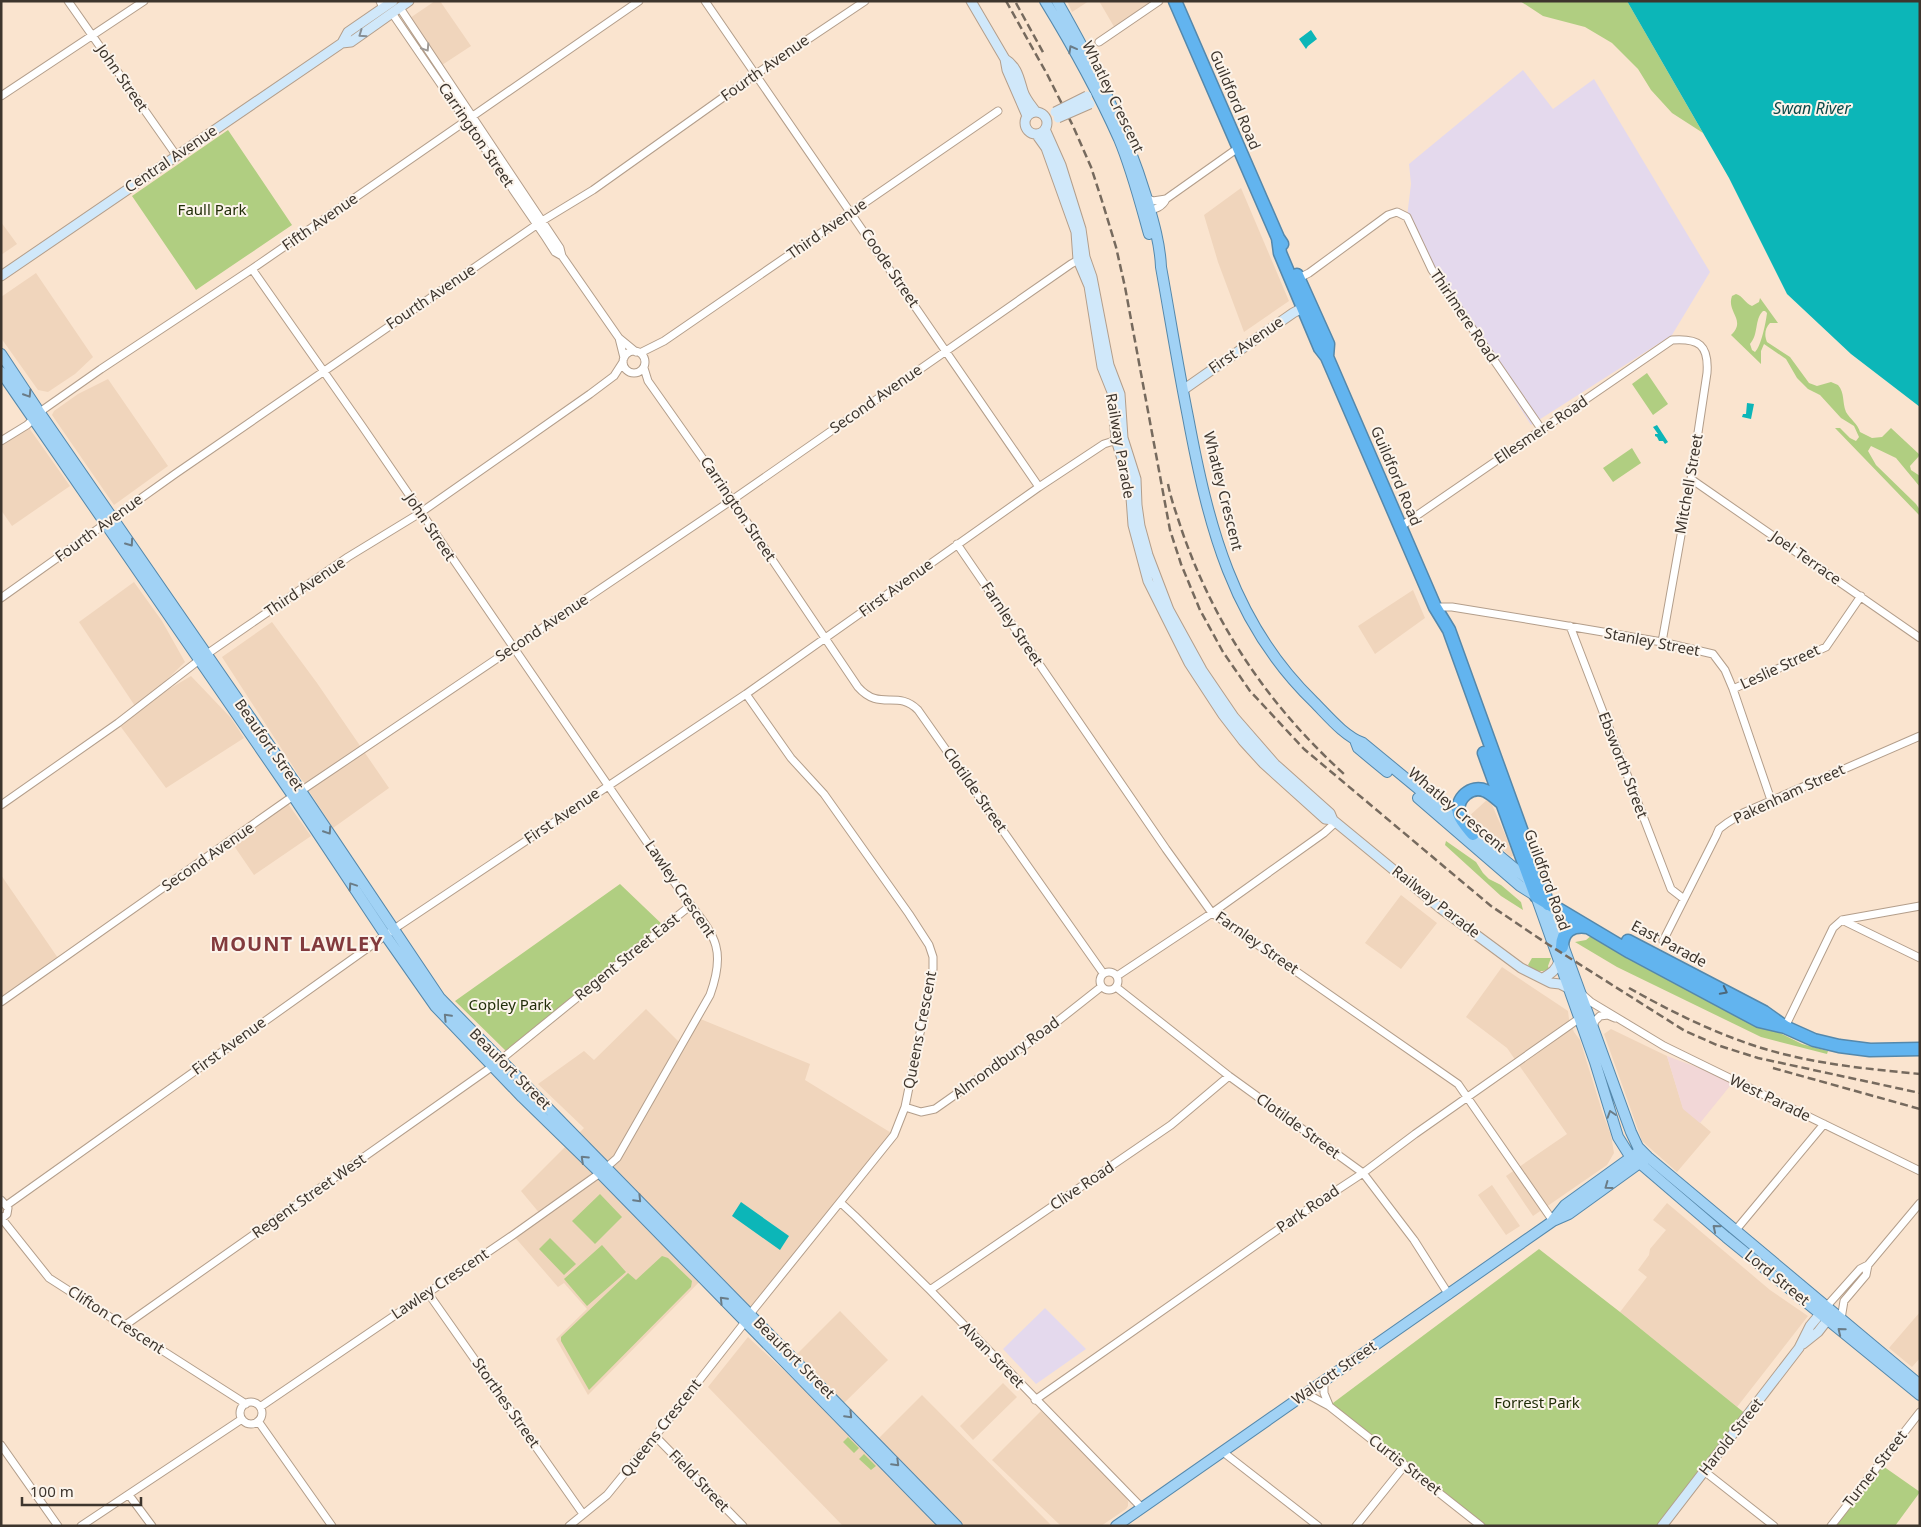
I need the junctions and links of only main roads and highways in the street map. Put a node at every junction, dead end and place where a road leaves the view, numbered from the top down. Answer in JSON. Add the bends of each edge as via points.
{"nodes":[{"id":1,"x":1045,"y":1,"type":"edge"},
{"id":2,"x":1057,"y":1,"type":"edge"},
{"id":3,"x":1175,"y":1,"type":"edge"},
{"id":4,"x":1097,"y":96,"type":"junction"},
{"id":5,"x":1146,"y":209,"type":"junction"},
{"id":6,"x":1,"y":354,"type":"edge"},
{"id":7,"x":1,"y":372,"type":"edge"},
{"id":8,"x":37,"y":417,"type":"junction"},
{"id":9,"x":1435,"y":607,"type":"junction"},
{"id":10,"x":1355,"y":740,"type":"junction"},
{"id":11,"x":1502,"y":803,"type":"junction"},
{"id":12,"x":1473,"y":834,"type":"junction"},
{"id":13,"x":1540,"y":893,"type":"junction"},
{"id":14,"x":1588,"y":927,"type":"junction"},
{"id":15,"x":1562,"y":947,"type":"junction"},
{"id":16,"x":1574,"y":990,"type":"junction"},
{"id":17,"x":1785,"y":1027,"type":"junction"},
{"id":18,"x":1920,"y":1049,"type":"edge"},
{"id":19,"x":1640,"y":1157,"type":"junction"},
{"id":20,"x":604,"y":1170,"type":"junction"},
{"id":21,"x":1830,"y":1314,"type":"junction"},
{"id":22,"x":748,"y":1318,"type":"junction"},
{"id":23,"x":1920,"y":1385,"type":"edge"},
{"id":24,"x":1920,"y":1395,"type":"edge"},
{"id":25,"x":1120,"y":1525,"type":"edge"},
{"id":26,"x":944,"y":1526,"type":"edge"},
{"id":27,"x":958,"y":1526,"type":"edge"}],
"edges":[{"from":4,"to":1,"type":"main road","name":"Whatley Crescent","one_way":true},
{"from":2,"to":4,"type":"main road","name":"Whatley Crescent"},
{"from":3,"to":9,"type":"highway","name":"Guildford Road","via":[[1278,238],[1280,253],[1307,306],[1320,348],[1327,357]]},
{"from":4,"to":5,"type":"main road","name":"Whatley Crescent"},
{"from":4,"to":5,"type":"main road","name":"Whatley Crescent","via":[[1127,141],[1146,198]]},
{"from":5,"to":10,"type":"main road","name":"Whatley Crescent","via":[[1161,252],[1161,268],[1199,475],[1220,553],[1238,597],[1273,656],[1302,691]]},
{"from":6,"to":8,"type":"main road","name":"Beaufort Street","one_way":true},
{"from":7,"to":8,"type":"main road","name":"Beaufort Street"},
{"from":8,"to":20,"type":"main road","name":"Beaufort Street","via":[[297,793],[436,1006],[497,1063],[522,1097]]},
{"from":9,"to":11,"type":"highway","name":"Guildford Road","via":[[1441,633]]},
{"from":9,"to":13,"type":"highway","name":"Guildford Road","via":[[1449,630]]},
{"from":10,"to":12,"type":"main road","name":"Whatley Crescent","via":[[1363,743]]},
{"from":10,"to":13,"type":"main road","name":"Whatley Crescent","via":[[1358,748],[1520,886]]},
{"from":11,"to":12,"type":"highway","via":[[1480,789],[1463,796],[1459,813]]},
{"from":11,"to":13,"type":"highway","name":"Guildford Road"},
{"from":12,"to":13,"type":"main road","name":"Whatley Crescent"},
{"from":13,"to":14,"type":"highway","name":"East Parade"},
{"from":13,"to":15,"type":"main road","name":"Guildford Road"},
{"from":13,"to":16,"type":"main road","name":"Guildford Road","via":[[1559,961]]},
{"from":13,"to":17,"type":"highway","name":"East Parade","one_way":true,"via":[[1764,1012]]},
{"from":14,"to":15,"type":"highway","via":[[1568,930]]},
{"from":14,"to":17,"type":"highway","name":"East Parade","via":[[1758,1021]]},
{"from":15,"to":16,"type":"main road","name":"Guildford Road"},
{"from":16,"to":19,"type":"main road","name":"Guildford Road","via":[[1593,1028]]},
{"from":19,"to":16,"type":"main road","name":"Guildford Road","one_way":true,"via":[[1624,1148],[1618,1137]]},
{"from":17,"to":18,"type":"highway","name":"East Parade","via":[[1814,1040],[1839,1046],[1870,1050]]},
{"from":21,"to":19,"type":"main road","name":"Lord Street","one_way":true},
{"from":19,"to":21,"type":"main road","name":"Lord Street","via":[[1735,1231]]},
{"from":19,"to":25,"type":"main road","name":"Walcott Street","via":[[1565,1205],[1553,1221]]},
{"from":22,"to":20,"type":"main road","name":"Beaufort Street","one_way":true},
{"from":20,"to":22,"type":"main road","name":"Beaufort Street","one_way":true,"via":[[618,1179]]},
{"from":21,"to":23,"type":"main road","name":"Lord Street"},
{"from":24,"to":21,"type":"main road","name":"Lord Street","one_way":true},
{"from":22,"to":26,"type":"main road","name":"Beaufort Street"},
{"from":22,"to":27,"type":"main road","name":"Beaufort Street","one_way":true}]}
